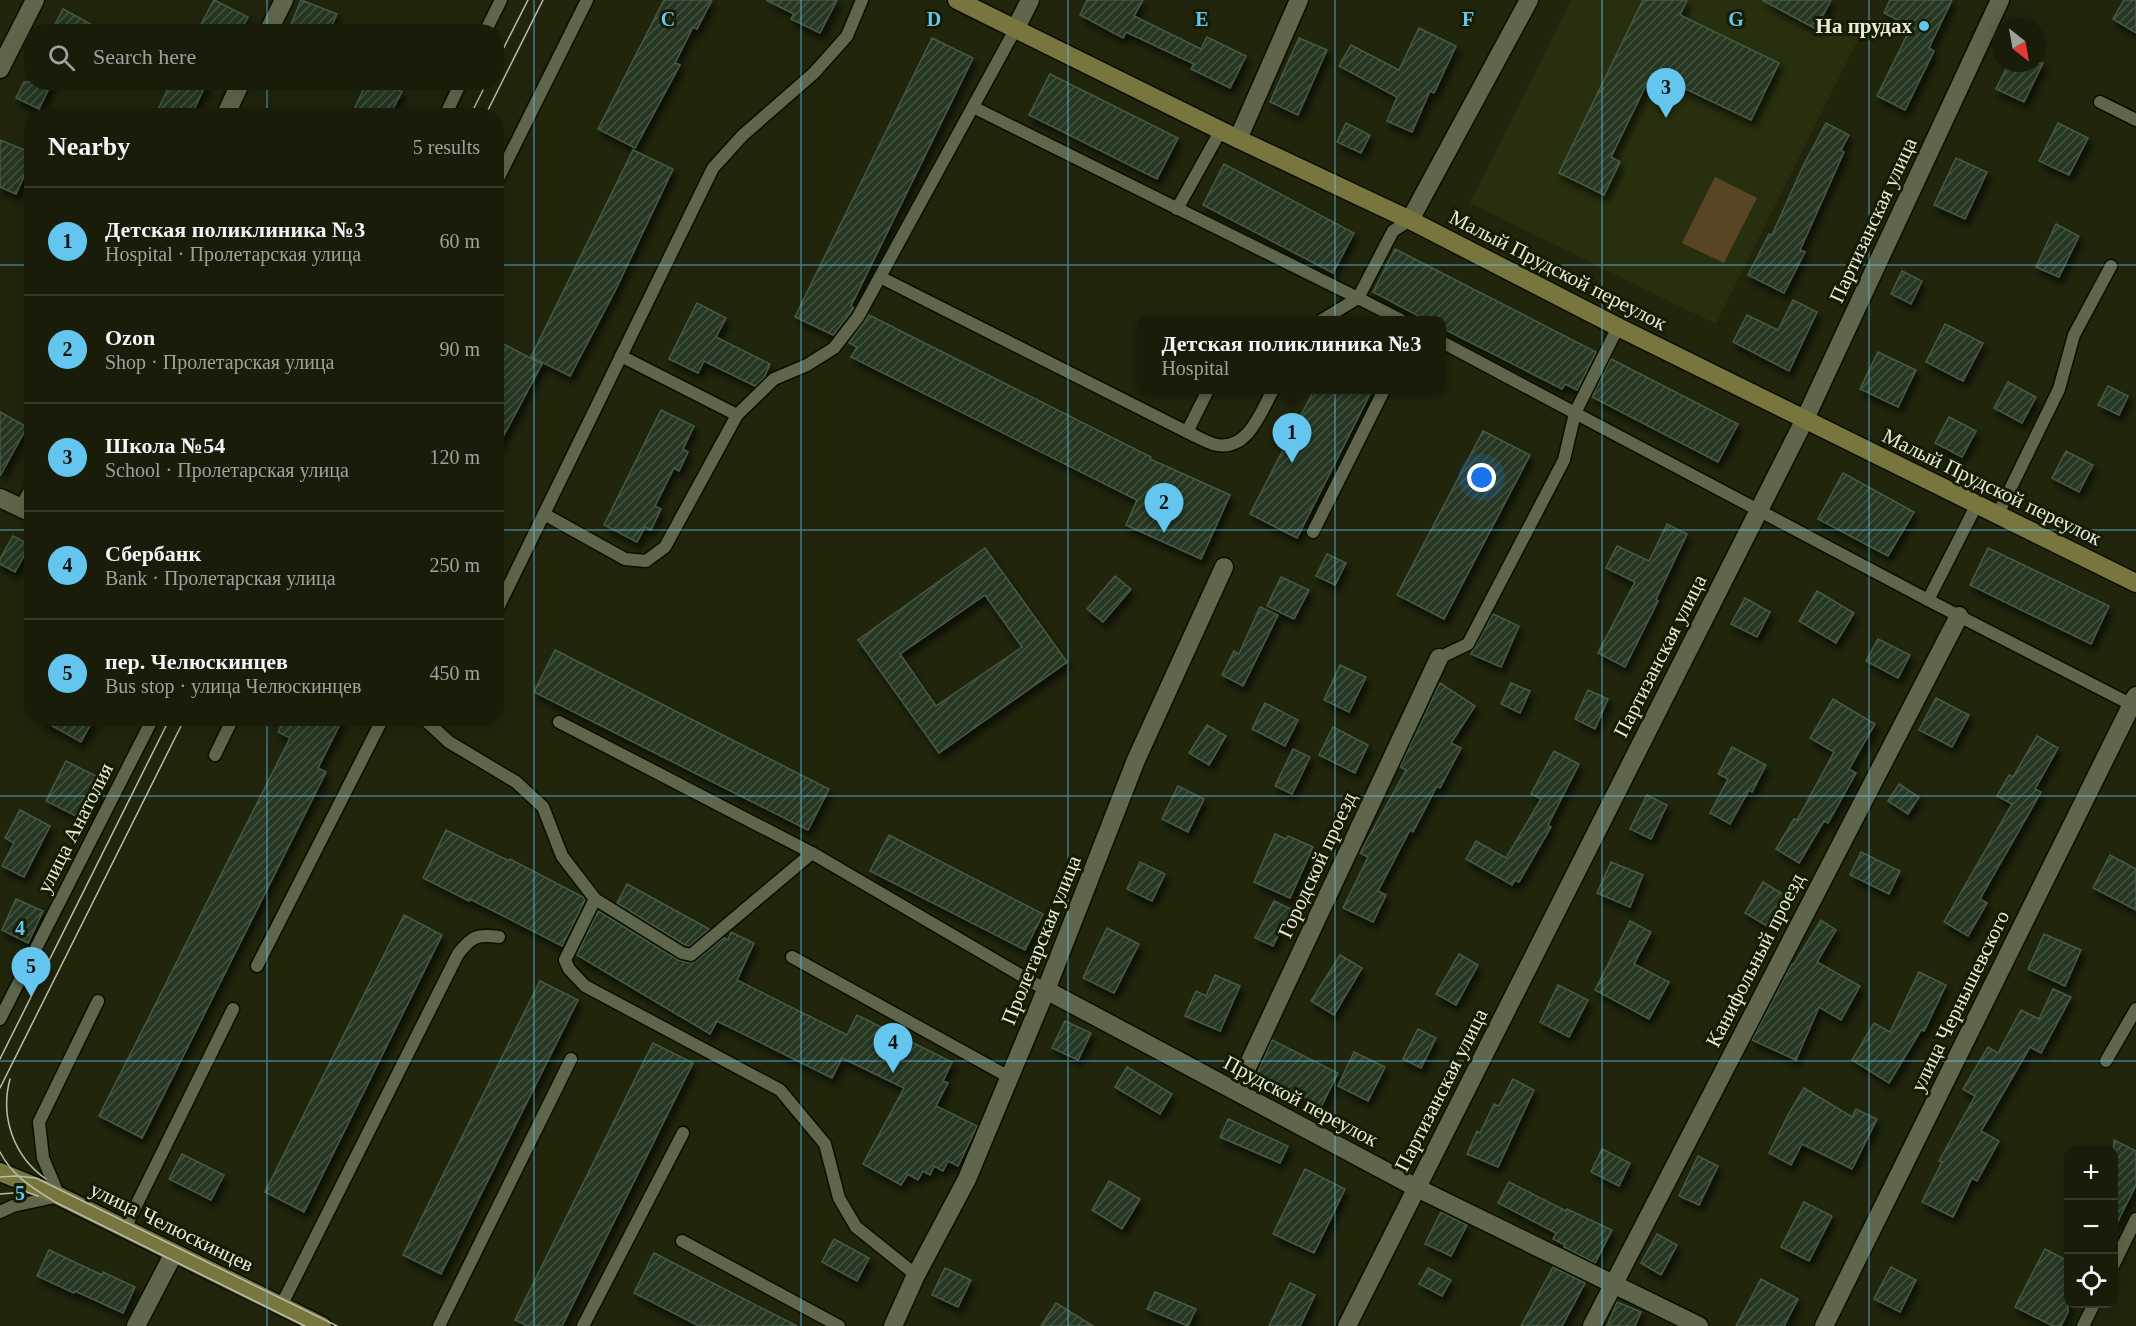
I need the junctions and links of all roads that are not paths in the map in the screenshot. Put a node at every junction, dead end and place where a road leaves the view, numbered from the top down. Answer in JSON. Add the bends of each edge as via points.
{"nodes":[{"id":1,"x":34,"y":0,"type":"edge"},
{"id":2,"x":284,"y":0,"type":"edge"},
{"id":3,"x":501,"y":0,"type":"edge"},
{"id":4,"x":587,"y":0,"type":"edge"},
{"id":5,"x":862,"y":0,"type":"edge"},
{"id":6,"x":957,"y":0,"type":"edge"},
{"id":7,"x":1030,"y":0,"type":"edge"},
{"id":8,"x":1299,"y":0,"type":"edge"},
{"id":9,"x":1529,"y":0,"type":"edge"},
{"id":10,"x":2000,"y":0,"type":"edge"},
{"id":11,"x":272,"y":24,"type":"edge"},
{"id":12,"x":489,"y":24,"type":"edge"},
{"id":13,"x":1016,"y":28,"type":"junction"},
{"id":14,"x":0,"y":69,"type":"edge"},
{"id":15,"x":238,"y":90,"type":"edge"},
{"id":16,"x":457,"y":90,"type":"edge"},
{"id":17,"x":2100,"y":102,"type":"dead end"},
{"id":18,"x":973,"y":107,"type":"junction"},
{"id":19,"x":229,"y":108,"type":"edge"},
{"id":20,"x":449,"y":108,"type":"edge"},
{"id":21,"x":2136,"y":120,"type":"edge"},
{"id":22,"x":1221,"y":130,"type":"junction"},
{"id":23,"x":1238,"y":139,"type":"junction"},
{"id":24,"x":504,"y":167,"type":"edge"},
{"id":25,"x":1177,"y":209,"type":"junction"},
{"id":26,"x":1410,"y":220,"type":"junction"},
{"id":27,"x":2111,"y":266,"type":"dead end"},
{"id":28,"x":880,"y":277,"type":"junction"},
{"id":29,"x":1358,"y":298,"type":"junction"},
{"id":30,"x":1330,"y":316,"type":"edge"},
{"id":31,"x":1392,"y":316,"type":"edge"},
{"id":32,"x":1618,"y":327,"type":"junction"},
{"id":33,"x":1446,"y":344,"type":"edge"},
{"id":34,"x":621,"y":356,"type":"junction"},
{"id":35,"x":1206,"y":394,"type":"edge"},
{"id":36,"x":1271,"y":394,"type":"edge"},
{"id":37,"x":1382,"y":394,"type":"edge"},
{"id":38,"x":1575,"y":412,"type":"junction"},
{"id":39,"x":737,"y":415,"type":"junction"},
{"id":40,"x":1805,"y":419,"type":"junction"},
{"id":41,"x":1187,"y":432,"type":"junction"},
{"id":42,"x":0,"y":498,"type":"edge"},
{"id":43,"x":24,"y":504,"type":"edge"},
{"id":44,"x":1977,"y":504,"type":"junction"},
{"id":45,"x":1759,"y":510,"type":"junction"},
{"id":46,"x":544,"y":514,"type":"junction"},
{"id":47,"x":1998,"y":514,"type":"junction"},
{"id":48,"x":1313,"y":532,"type":"dead end"},
{"id":49,"x":1224,"y":567,"type":"dead end"},
{"id":50,"x":2136,"y":583,"type":"edge"},
{"id":51,"x":504,"y":596,"type":"edge"},
{"id":52,"x":1928,"y":600,"type":"junction"},
{"id":53,"x":1959,"y":616,"type":"junction"},
{"id":54,"x":1439,"y":658,"type":"joint"},
{"id":55,"x":2135,"y":702,"type":"edge"},
{"id":56,"x":559,"y":722,"type":"dead end"},
{"id":57,"x":149,"y":726,"type":"edge"},
{"id":58,"x":228,"y":726,"type":"edge"},
{"id":59,"x":379,"y":726,"type":"edge"},
{"id":60,"x":432,"y":726,"type":"edge"},
{"id":61,"x":215,"y":755,"type":"dead end"},
{"id":62,"x":812,"y":853,"type":"junction"},
{"id":63,"x":596,"y":898,"type":"junction"},
{"id":64,"x":499,"y":937,"type":"dead end"},
{"id":65,"x":792,"y":957,"type":"dead end"},
{"id":66,"x":257,"y":966,"type":"dead end"},
{"id":67,"x":1046,"y":990,"type":"junction"},
{"id":68,"x":98,"y":1001,"type":"dead end"},
{"id":69,"x":232,"y":1009,"type":"dead end"},
{"id":70,"x":2136,"y":1009,"type":"edge"},
{"id":71,"x":0,"y":1018,"type":"edge"},
{"id":72,"x":572,"y":1059,"type":"dead end"},
{"id":73,"x":2106,"y":1061,"type":"dead end"},
{"id":74,"x":1009,"y":1077,"type":"junction"},
{"id":75,"x":1236,"y":1091,"type":"junction"},
{"id":76,"x":683,"y":1133,"type":"dead end"},
{"id":77,"x":0,"y":1172,"type":"edge"},
{"id":78,"x":1417,"y":1188,"type":"junction"},
{"id":79,"x":59,"y":1196,"type":"junction"},
{"id":80,"x":0,"y":1212,"type":"edge"},
{"id":81,"x":2136,"y":1219,"type":"edge"},
{"id":82,"x":124,"y":1228,"type":"junction"},
{"id":83,"x":682,"y":1241,"type":"dead end"},
{"id":84,"x":174,"y":1253,"type":"junction"},
{"id":85,"x":2118,"y":1256,"type":"edge"},
{"id":86,"x":916,"y":1275,"type":"junction"},
{"id":87,"x":1613,"y":1284,"type":"junction"},
{"id":88,"x":280,"y":1306,"type":"junction"},
{"id":89,"x":2092,"y":1308,"type":"edge"},
{"id":90,"x":136,"y":1326,"type":"edge"},
{"id":91,"x":322,"y":1326,"type":"edge"},
{"id":92,"x":439,"y":1326,"type":"edge"},
{"id":93,"x":583,"y":1326,"type":"edge"},
{"id":94,"x":839,"y":1326,"type":"edge"},
{"id":95,"x":893,"y":1326,"type":"edge"},
{"id":96,"x":1347,"y":1326,"type":"edge"},
{"id":97,"x":1592,"y":1326,"type":"edge"},
{"id":98,"x":1699,"y":1326,"type":"edge"},
{"id":99,"x":1824,"y":1326,"type":"edge"},
{"id":100,"x":2083,"y":1326,"type":"edge"}],
"edges":[{"from":1,"to":14,"type":"street"},
{"from":2,"to":11,"type":"street"},
{"from":3,"to":12,"type":"lane"},
{"from":4,"to":24,"type":"lane"},
{"from":5,"to":34,"type":"lane","via":[[847,36],[814,73],[743,135],[713,168]]},
{"from":6,"to":13,"type":"street","name":"Малый Прудской переулок"},
{"from":7,"to":13,"type":"street"},
{"from":8,"to":23,"type":"street"},
{"from":9,"to":26,"type":"street"},
{"from":10,"to":40,"type":"street","name":"Партизанская улица"},
{"from":13,"to":18,"type":"lane"},
{"from":13,"to":22,"type":"street","name":"Малый Прудской переулок"},
{"from":15,"to":19,"type":"street"},
{"from":16,"to":20,"type":"lane"},
{"from":17,"to":21,"type":"lane"},
{"from":18,"to":25,"type":"lane"},
{"from":18,"to":28,"type":"lane"},
{"from":22,"to":23,"type":"street","name":"Малый Прудской переулок"},
{"from":22,"to":25,"type":"lane"},
{"from":23,"to":26,"type":"street","name":"Малый Прудской переулок"},
{"from":25,"to":29,"type":"lane"},
{"from":26,"to":29,"type":"lane","via":[[1393,231]]},
{"from":26,"to":32,"type":"street","name":"Малый Прудской переулок"},
{"from":27,"to":47,"type":"lane","via":[[2074,335],[2059,389]]},
{"from":28,"to":39,"type":"lane","via":[[858,317],[834,348],[774,379]]},
{"from":28,"to":41,"type":"lane"},
{"from":29,"to":30,"type":"lane"},
{"from":29,"to":31,"type":"lane"},
{"from":32,"to":38,"type":"lane"},
{"from":32,"to":40,"type":"street","name":"Малый Прудской переулок"},
{"from":33,"to":38,"type":"lane"},
{"from":34,"to":39,"type":"lane"},
{"from":34,"to":46,"type":"lane"},
{"from":35,"to":41,"type":"lane"},
{"from":36,"to":41,"type":"lane","via":[[1249,435],[1230,446],[1214,445]]},
{"from":37,"to":48,"type":"lane"},
{"from":38,"to":45,"type":"lane"},
{"from":38,"to":54,"type":"lane","via":[[1564,460],[1468,644]]},
{"from":39,"to":46,"type":"lane","via":[[665,547],[646,561],[625,560]]},
{"from":40,"to":44,"type":"street","name":"Малый Прудской переулок"},
{"from":40,"to":45,"type":"street","name":"Партизанская улица"},
{"from":42,"to":43,"type":"street"},
{"from":44,"to":47,"type":"street","name":"Малый Прудской переулок"},
{"from":44,"to":52,"type":"lane"},
{"from":45,"to":52,"type":"lane"},
{"from":45,"to":78,"type":"street","name":"Партизанская улица"},
{"from":46,"to":51,"type":"lane"},
{"from":47,"to":50,"type":"street","name":"Малый Прудской переулок"},
{"from":49,"to":67,"type":"street","name":"Пролетарская улица","via":[[1136,760]]},
{"from":52,"to":53,"type":"lane"},
{"from":53,"to":55,"type":"lane"},
{"from":53,"to":87,"type":"street","name":"Канифольный проезд"},
{"from":54,"to":75,"type":"street","name":"Городской проезд"},
{"from":55,"to":99,"type":"street","name":"улица Чернышевского"},
{"from":56,"to":62,"type":"lane"},
{"from":57,"to":71,"type":"lane","name":"улица Анатолия"},
{"from":58,"to":61,"type":"lane"},
{"from":59,"to":66,"type":"lane"},
{"from":60,"to":63,"type":"lane","via":[[449,742],[516,782],[543,807],[562,856]]},
{"from":62,"to":63,"type":"lane","via":[[692,955],[682,953]]},
{"from":62,"to":67,"type":"lane"},
{"from":63,"to":86,"type":"lane","via":[[564,960],[569,969],[585,986],[780,1090],[825,1144],[839,1198],[856,1227]]},
{"from":64,"to":88,"type":"lane","via":[[481,935],[468,940],[458,954]]},
{"from":65,"to":74,"type":"lane"},
{"from":67,"to":74,"type":"street","name":"Пролетарская улица"},
{"from":67,"to":75,"type":"street","name":"Прудской переулок"},
{"from":68,"to":79,"type":"lane","via":[[39,1122],[43,1158]]},
{"from":69,"to":82,"type":"lane"},
{"from":70,"to":73,"type":"lane"},
{"from":72,"to":92,"type":"lane"},
{"from":74,"to":86,"type":"street","name":"Пролетарская улица","via":[[967,1179]]},
{"from":75,"to":78,"type":"street","name":"Прудской переулок"},
{"from":76,"to":93,"type":"lane"},
{"from":77,"to":79,"type":"street","name":"улица Челюскинцев"},
{"from":78,"to":87,"type":"street","name":"Прудской переулок"},
{"from":78,"to":96,"type":"street","name":"Партизанская улица"},
{"from":79,"to":80,"type":"lane"},
{"from":79,"to":82,"type":"street","name":"улица Челюскинцев"},
{"from":81,"to":85,"type":"lane"},
{"from":82,"to":84,"type":"street","name":"улица Челюскинцев"},
{"from":83,"to":94,"type":"lane"},
{"from":84,"to":88,"type":"street","name":"улица Челюскинцев"},
{"from":84,"to":90,"type":"street"},
{"from":86,"to":95,"type":"street","name":"Пролетарская улица"},
{"from":87,"to":97,"type":"street","name":"Канифольный проезд"},
{"from":87,"to":98,"type":"street","name":"Прудской переулок"},
{"from":88,"to":91,"type":"street","name":"улица Челюскинцев"},
{"from":89,"to":100,"type":"lane"}]}
